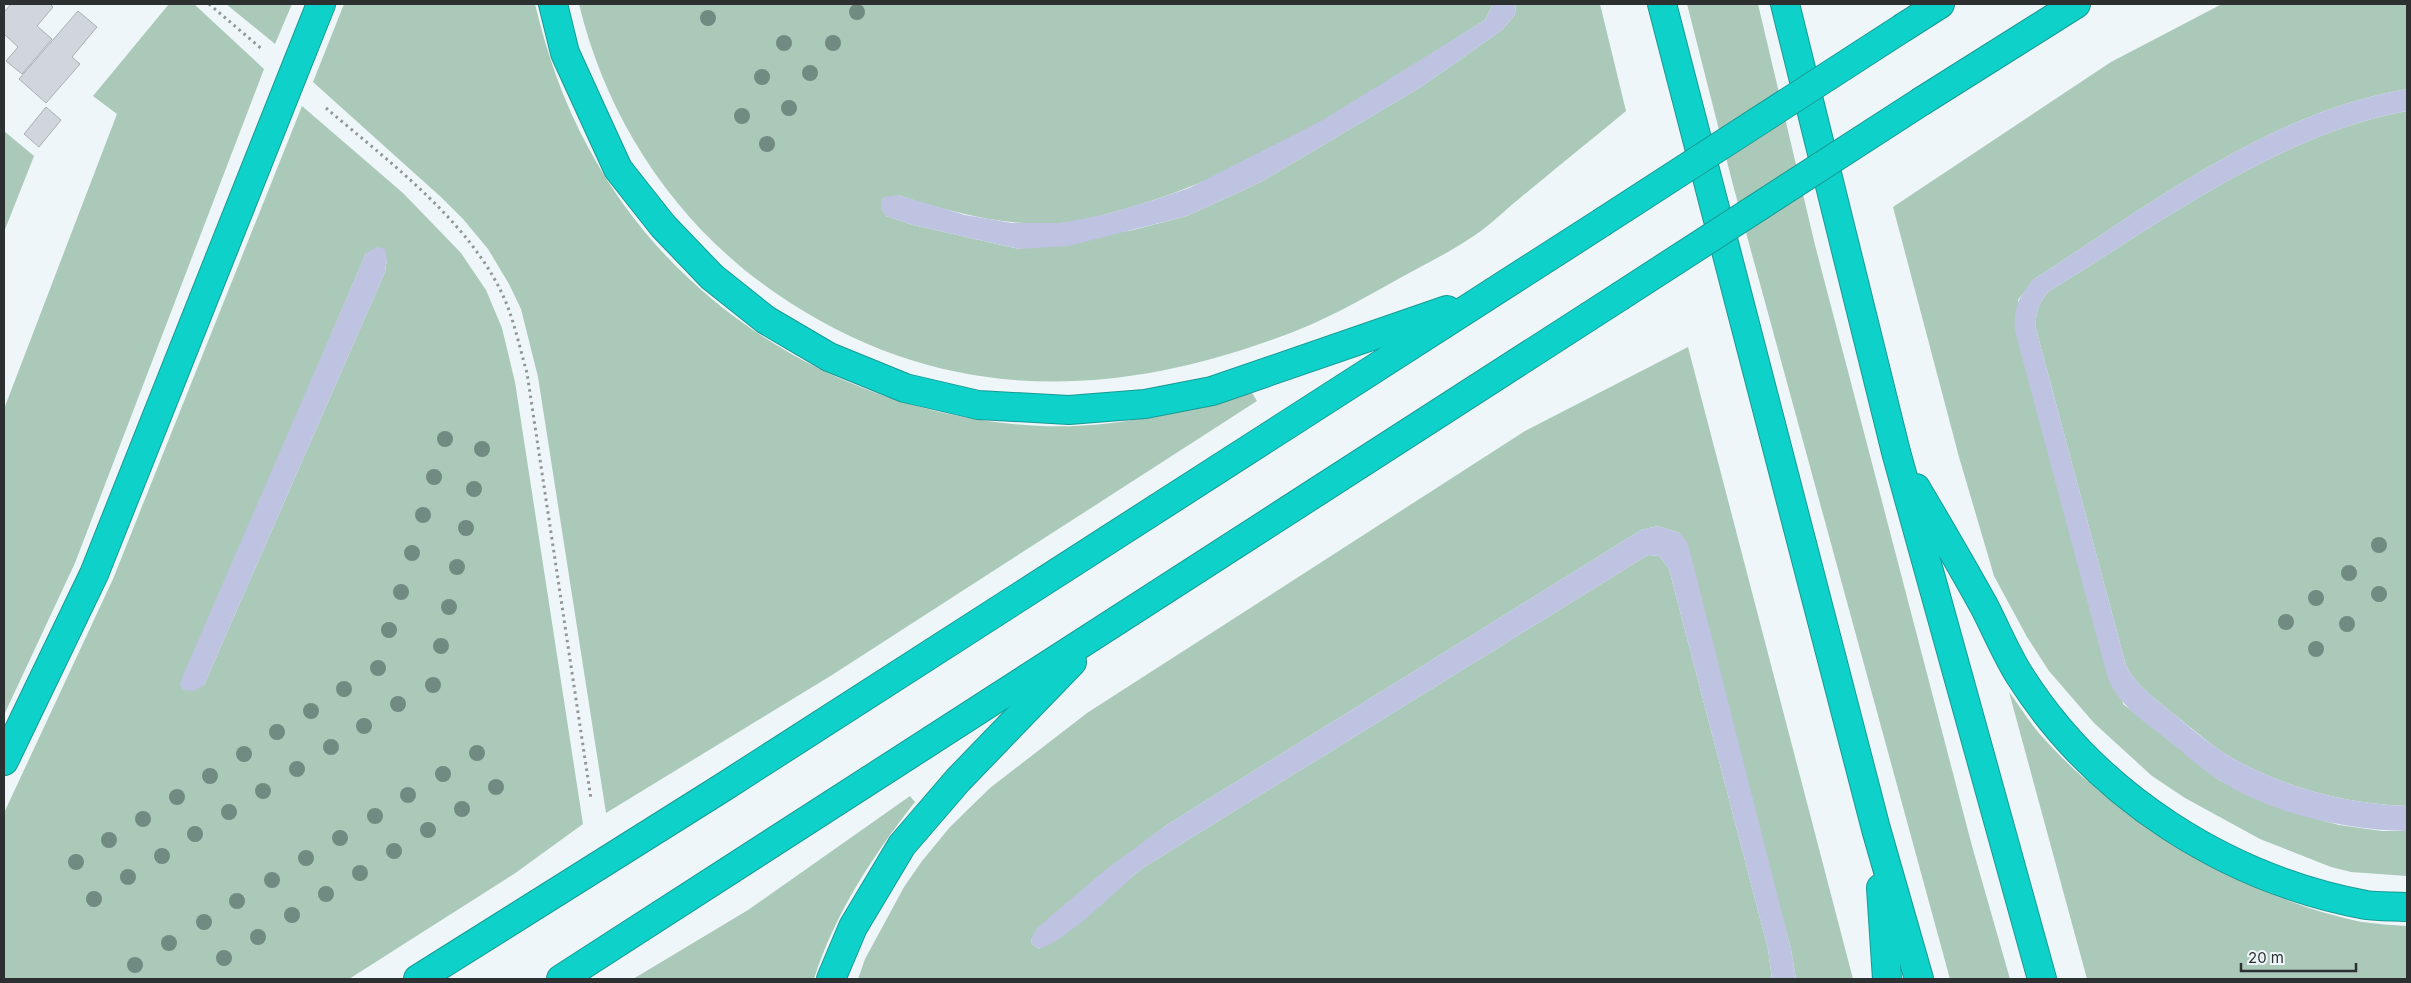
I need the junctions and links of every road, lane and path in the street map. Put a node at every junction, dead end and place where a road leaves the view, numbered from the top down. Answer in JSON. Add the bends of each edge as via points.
{"nodes":[{"id":1,"x":210,"y":4,"type":"edge"},
{"id":2,"x":321,"y":4,"type":"edge"},
{"id":3,"x":553,"y":4,"type":"edge"},
{"id":4,"x":1662,"y":4,"type":"edge"},
{"id":5,"x":1785,"y":4,"type":"edge"},
{"id":6,"x":1940,"y":4,"type":"edge"},
{"id":7,"x":2076,"y":5,"type":"edge"},
{"id":8,"x":263,"y":50,"type":"dead end"},
{"id":9,"x":326,"y":108,"type":"dead end"},
{"id":10,"x":1489,"y":295,"type":"junction"},
{"id":11,"x":1896,"y":452,"type":"junction"},
{"id":12,"x":1104,"y":628,"type":"junction"},
{"id":13,"x":4,"y":761,"type":"edge"},
{"id":14,"x":591,"y":799,"type":"dead end"},
{"id":15,"x":1876,"y":829,"type":"junction"},
{"id":16,"x":2407,"y":907,"type":"edge"},
{"id":17,"x":418,"y":979,"type":"edge"},
{"id":18,"x":561,"y":979,"type":"edge"},
{"id":19,"x":831,"y":979,"type":"edge"},
{"id":20,"x":1888,"y":979,"type":"edge"},
{"id":21,"x":1919,"y":979,"type":"edge"},
{"id":22,"x":2042,"y":979,"type":"edge"}],
"edges":[{"from":1,"to":8,"type":"path"},
{"from":2,"to":13,"type":"highway","via":[[94,574]]},
{"from":3,"to":10,"type":"highway","via":[[565,53],[610,153],[663,226],[712,277],[766,320],[829,357],[905,388],[978,405],[1069,410],[1145,404],[1212,391]]},
{"from":4,"to":15,"type":"highway"},
{"from":5,"to":11,"type":"highway"},
{"from":6,"to":10,"type":"highway","bridge":true},
{"from":7,"to":12,"type":"highway","bridge":true},
{"from":9,"to":14,"type":"path","via":[[449,219],[478,253],[504,299],[516,329],[527,373]]},
{"from":10,"to":17,"type":"highway","via":[[722,788]]},
{"from":11,"to":16,"type":"highway","via":[[2020,676],[2065,735],[2114,784],[2172,827],[2231,863],[2297,889],[2368,905]]},
{"from":11,"to":22,"type":"highway"},
{"from":12,"to":18,"type":"highway"},
{"from":12,"to":19,"type":"highway","via":[[958,780],[902,845],[853,927]]},
{"from":15,"to":20,"type":"highway"},
{"from":15,"to":21,"type":"highway"}]}
